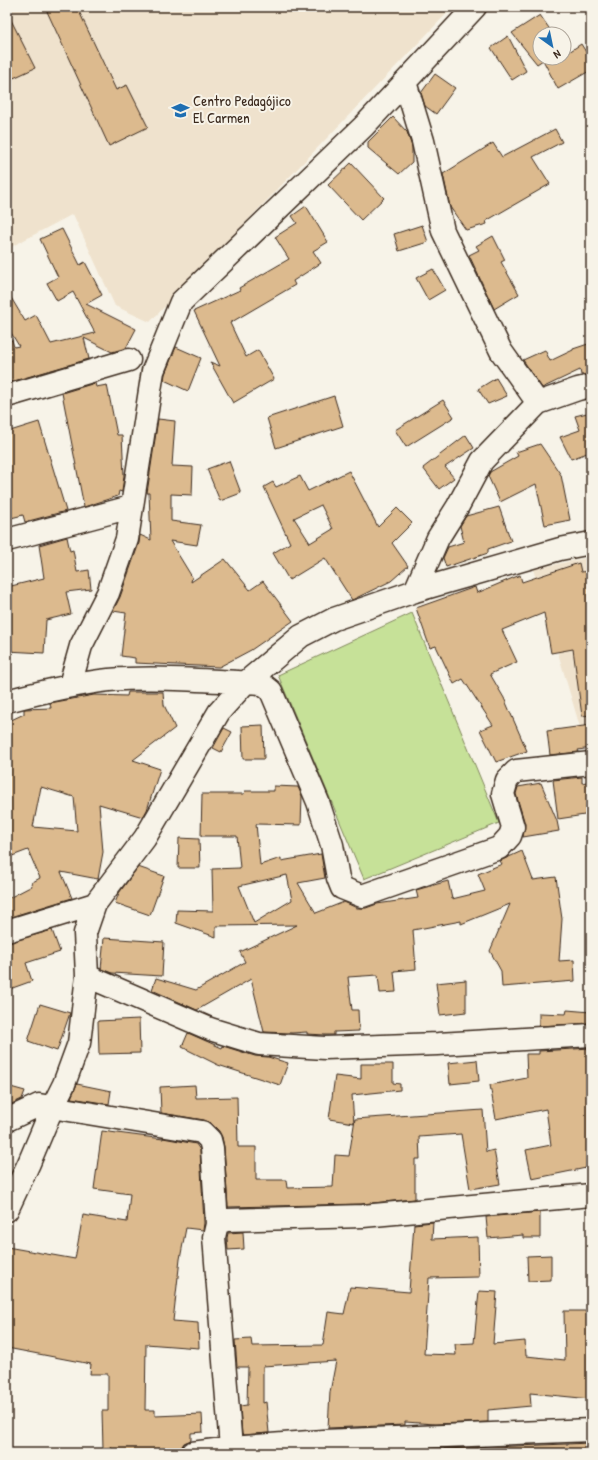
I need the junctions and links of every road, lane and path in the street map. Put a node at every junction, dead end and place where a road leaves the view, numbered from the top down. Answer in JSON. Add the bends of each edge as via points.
{"nodes":[{"id":1,"x":475,"y":7,"type":"edge"},
{"id":2,"x":405,"y":82,"type":"junction"},
{"id":3,"x":129,"y":360,"type":"dead end"},
{"id":4,"x":591,"y":386,"type":"edge"},
{"id":5,"x":7,"y":396,"type":"edge"},
{"id":6,"x":538,"y":403,"type":"junction"},
{"id":7,"x":131,"y":507,"type":"junction"},
{"id":8,"x":7,"y":540,"type":"edge"},
{"id":9,"x":591,"y":543,"type":"edge"},
{"id":10,"x":415,"y":591,"type":"junction"},
{"id":11,"x":245,"y":683,"type":"junction"},
{"id":12,"x":70,"y":685,"type":"junction"},
{"id":13,"x":7,"y":701,"type":"edge"},
{"id":14,"x":591,"y":763,"type":"edge"},
{"id":15,"x":95,"y":904,"type":"junction"},
{"id":16,"x":7,"y":931,"type":"edge"},
{"id":17,"x":87,"y":976,"type":"junction"},
{"id":18,"x":591,"y":1035,"type":"edge"},
{"id":19,"x":53,"y":1106,"type":"junction"},
{"id":20,"x":7,"y":1120,"type":"edge"},
{"id":21,"x":591,"y":1194,"type":"edge"},
{"id":22,"x":7,"y":1210,"type":"edge"},
{"id":23,"x":217,"y":1224,"type":"junction"},
{"id":24,"x":591,"y":1430,"type":"edge"},
{"id":25,"x":323,"y":1447,"type":"edge"},
{"id":26,"x":231,"y":1448,"type":"junction"},
{"id":27,"x":192,"y":1453,"type":"edge"}],
"edges":[{"from":1,"to":2,"type":"street"},
{"from":2,"to":6,"type":"street","via":[[423,141],[443,231],[501,351]]},
{"from":2,"to":7,"type":"street","via":[[364,126],[182,302],[153,370]]},
{"from":3,"to":5,"type":"street"},
{"from":4,"to":6,"type":"street"},
{"from":6,"to":10,"type":"street","via":[[482,461],[438,538]]},
{"from":7,"to":8,"type":"street"},
{"from":7,"to":12,"type":"street","via":[[125,546],[108,593],[81,646]]},
{"from":9,"to":10,"type":"street"},
{"from":10,"to":11,"type":"street","via":[[334,619],[301,636]]},
{"from":11,"to":12,"type":"street","via":[[172,679],[110,680]]},
{"from":11,"to":14,"type":"street","via":[[261,683],[271,691],[318,802],[342,888],[362,896],[499,848],[510,836],[513,826],[503,794],[507,780],[516,771]]},
{"from":11,"to":15,"type":"street","via":[[219,712],[145,838]]},
{"from":12,"to":13,"type":"street"},
{"from":15,"to":16,"type":"street"},
{"from":15,"to":17,"type":"street","via":[[84,933]]},
{"from":17,"to":18,"type":"street","via":[[210,1029],[259,1044],[325,1048]]},
{"from":17,"to":19,"type":"street","via":[[79,1043]]},
{"from":19,"to":20,"type":"street","via":[[39,1105]]},
{"from":19,"to":22,"type":"street"},
{"from":19,"to":23,"type":"street","via":[[202,1132],[210,1140],[212,1148]]},
{"from":21,"to":23,"type":"street","via":[[363,1216],[226,1220]]},
{"from":23,"to":26,"type":"street","via":[[214,1237]]},
{"from":24,"to":25,"type":"street"},
{"from":25,"to":26,"type":"street"},
{"from":26,"to":27,"type":"street"}]}
